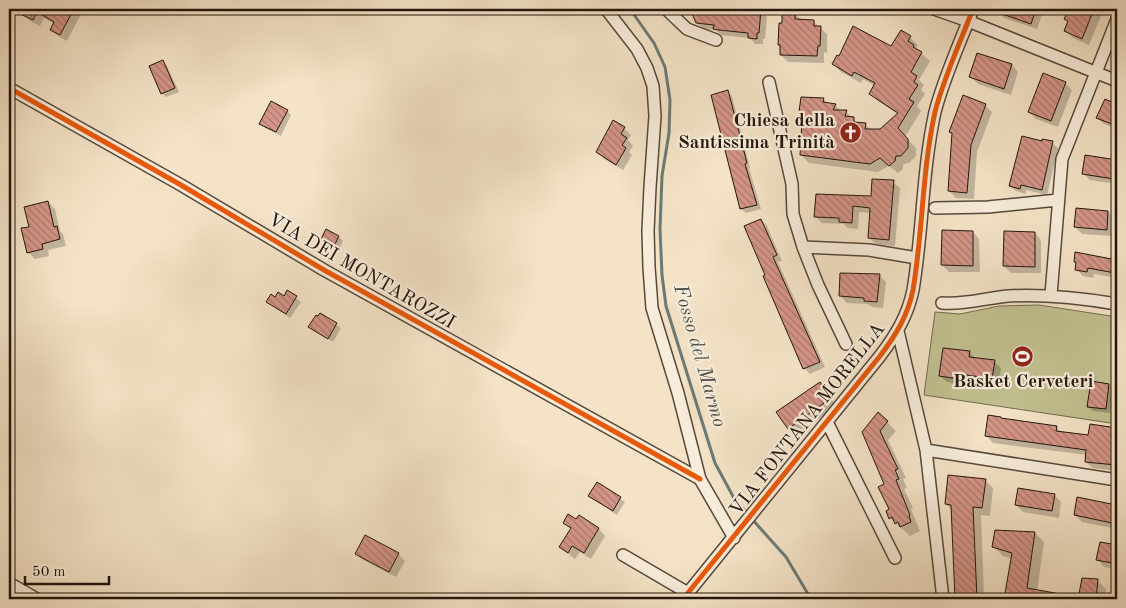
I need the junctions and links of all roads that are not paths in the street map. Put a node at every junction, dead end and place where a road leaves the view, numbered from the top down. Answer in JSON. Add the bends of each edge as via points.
{"nodes":[{"id":1,"x":606,"y":9,"type":"edge"},
{"id":2,"x":666,"y":9,"type":"edge"},
{"id":3,"x":934,"y":9,"type":"edge"},
{"id":4,"x":973,"y":9,"type":"edge"},
{"id":5,"x":1117,"y":20,"type":"edge"},
{"id":6,"x":968,"y":21,"type":"junction"},
{"id":7,"x":716,"y":40,"type":"dead end"},
{"id":8,"x":1096,"y":74,"type":"junction"},
{"id":9,"x":1117,"y":81,"type":"edge"},
{"id":10,"x":769,"y":82,"type":"dead end"},
{"id":11,"x":9,"y":88,"type":"edge"},
{"id":12,"x":1058,"y":200,"type":"junction"},
{"id":13,"x":935,"y":208,"type":"dead end"},
{"id":14,"x":803,"y":247,"type":"junction"},
{"id":15,"x":917,"y":258,"type":"junction"},
{"id":16,"x":1051,"y":296,"type":"junction"},
{"id":17,"x":942,"y":303,"type":"dead end"},
{"id":18,"x":1117,"y":304,"type":"edge"},
{"id":19,"x":898,"y":331,"type":"junction"},
{"id":20,"x":846,"y":344,"type":"dead end"},
{"id":21,"x":827,"y":422,"type":"junction"},
{"id":22,"x":926,"y":450,"type":"junction"},
{"id":23,"x":700,"y":479,"type":"junction"},
{"id":24,"x":1117,"y":480,"type":"edge"},
{"id":25,"x":738,"y":533,"type":"junction"},
{"id":26,"x":623,"y":555,"type":"dead end"},
{"id":27,"x":894,"y":558,"type":"dead end"},
{"id":28,"x":9,"y":583,"type":"edge"},
{"id":29,"x":685,"y":596,"type":"edge"},
{"id":30,"x":38,"y":599,"type":"edge"},
{"id":31,"x":944,"y":599,"type":"edge"}],
"edges":[{"from":1,"to":23,"type":"street","via":[[637,49],[654,86],[648,231],[651,299]]},
{"from":2,"to":7,"type":"street","via":[[688,29]]},
{"from":3,"to":6,"type":"street"},
{"from":4,"to":6,"type":"street","name":"VIA FONTANA MORELLA"},
{"from":5,"to":8,"type":"street"},
{"from":6,"to":8,"type":"street"},
{"from":6,"to":15,"type":"street","name":"VIA FONTANA MORELLA","via":[[934,118]]},
{"from":8,"to":9,"type":"street"},
{"from":8,"to":12,"type":"street","via":[[1064,152]]},
{"from":10,"to":14,"type":"street","via":[[791,179],[793,214]]},
{"from":11,"to":23,"type":"street","name":"VIA DEI MONTAROZZI","via":[[324,270]]},
{"from":12,"to":13,"type":"street"},
{"from":12,"to":16,"type":"street"},
{"from":14,"to":15,"type":"street","via":[[869,250]]},
{"from":14,"to":20,"type":"street"},
{"from":15,"to":19,"type":"street","name":"VIA FONTANA MORELLA","via":[[911,301]]},
{"from":16,"to":17,"type":"street","via":[[1006,296]]},
{"from":16,"to":18,"type":"street"},
{"from":19,"to":21,"type":"street","name":"VIA FONTANA MORELLA"},
{"from":19,"to":22,"type":"street"},
{"from":21,"to":25,"type":"street","name":"VIA FONTANA MORELLA"},
{"from":21,"to":27,"type":"street"},
{"from":22,"to":24,"type":"street"},
{"from":22,"to":31,"type":"street"},
{"from":23,"to":25,"type":"street"},
{"from":25,"to":29,"type":"street","name":"VIA FONTANA MORELLA"},
{"from":26,"to":29,"type":"street"},
{"from":28,"to":30,"type":"street"}]}
